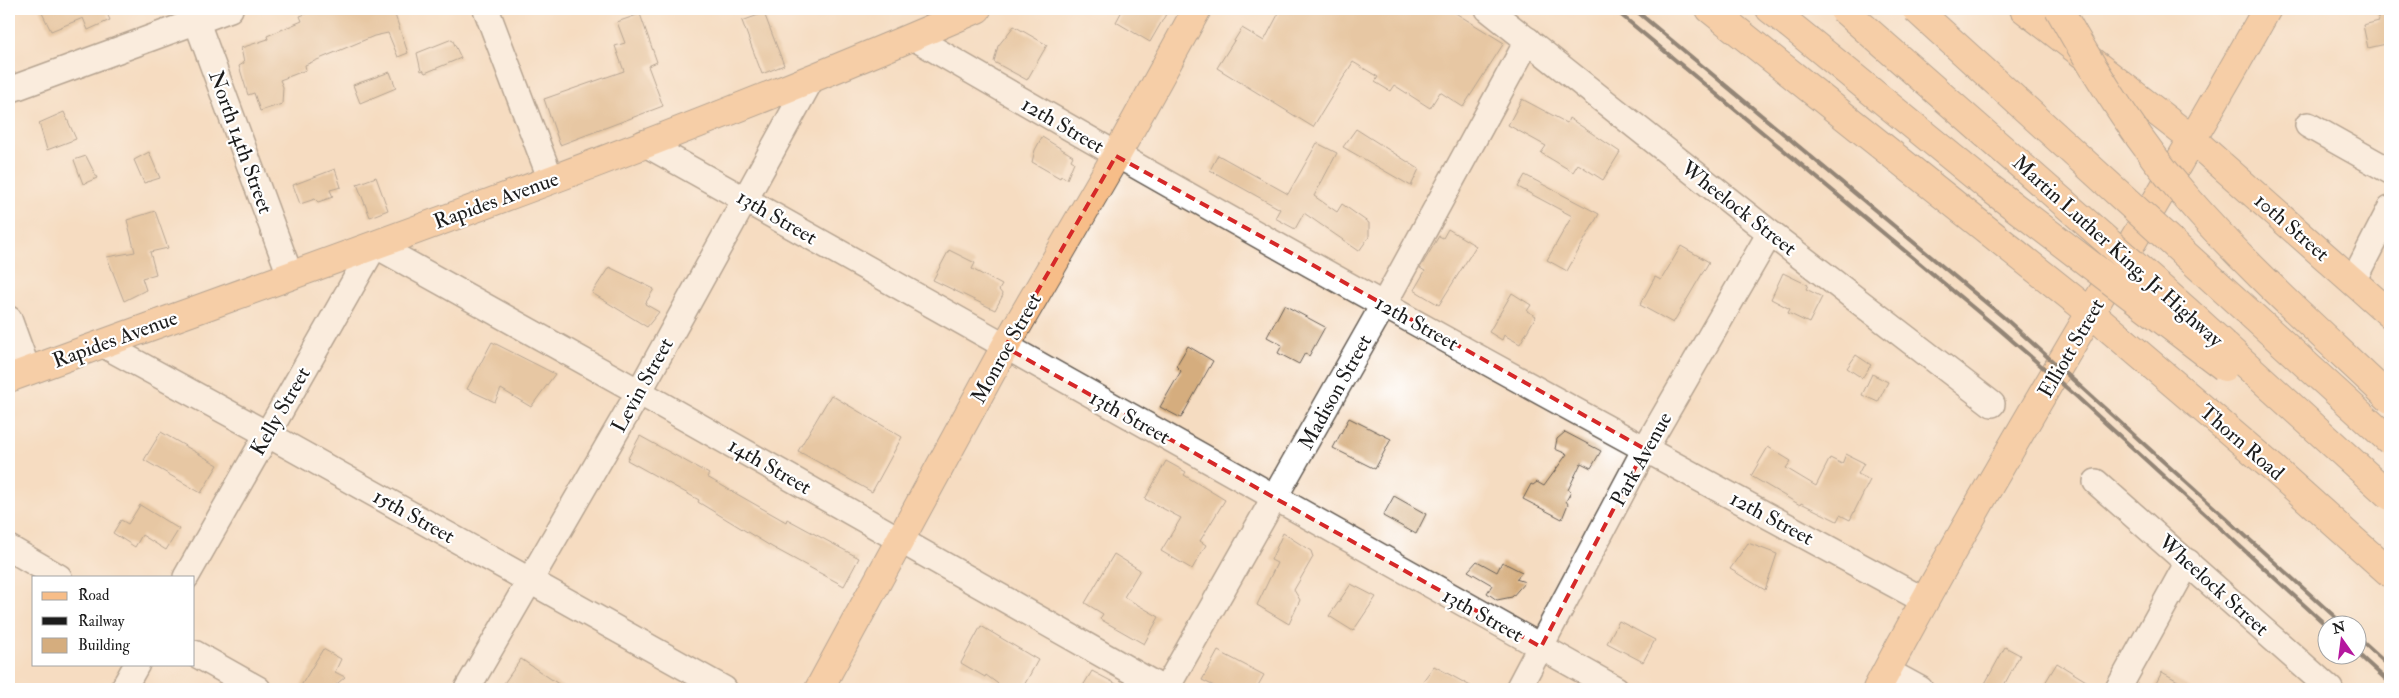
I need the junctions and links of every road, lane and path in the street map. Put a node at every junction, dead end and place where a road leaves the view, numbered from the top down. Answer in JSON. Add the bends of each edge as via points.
{"nodes":[{"id":1,"x":230,"y":9,"type":"edge"},
{"id":2,"x":486,"y":9,"type":"edge"},
{"id":3,"x":977,"y":9,"type":"edge"},
{"id":4,"x":1197,"y":9,"type":"edge"},
{"id":5,"x":1488,"y":9,"type":"edge"},
{"id":6,"x":1710,"y":9,"type":"edge"},
{"id":7,"x":1843,"y":9,"type":"edge"},
{"id":8,"x":1916,"y":9,"type":"edge"},
{"id":9,"x":2024,"y":9,"type":"edge"},
{"id":10,"x":2059,"y":9,"type":"edge"},
{"id":11,"x":2267,"y":9,"type":"edge"},
{"id":12,"x":194,"y":15,"type":"edge"},
{"id":13,"x":1780,"y":16,"type":"edge"},
{"id":14,"x":913,"y":37,"type":"junction"},
{"id":15,"x":1528,"y":40,"type":"junction"},
{"id":16,"x":812,"y":78,"type":"junction"},
{"id":17,"x":9,"y":90,"type":"edge"},
{"id":18,"x":2308,"y":125,"type":"dead end"},
{"id":19,"x":2193,"y":140,"type":"junction"},
{"id":20,"x":644,"y":143,"type":"junction"},
{"id":21,"x":1116,"y":156,"type":"junction"},
{"id":22,"x":2390,"y":171,"type":"edge"},
{"id":23,"x":551,"y":180,"type":"junction"},
{"id":24,"x":745,"y":198,"type":"junction"},
{"id":25,"x":2390,"y":209,"type":"edge"},
{"id":26,"x":1770,"y":233,"type":"junction"},
{"id":27,"x":375,"y":245,"type":"junction"},
{"id":28,"x":290,"y":275,"type":"junction"},
{"id":29,"x":2354,"y":281,"type":"junction"},
{"id":30,"x":1384,"y":304,"type":"junction"},
{"id":31,"x":2091,"y":313,"type":"junction"},
{"id":32,"x":2390,"y":314,"type":"edge"},
{"id":33,"x":9,"y":319,"type":"edge"},
{"id":34,"x":102,"y":344,"type":"junction"},
{"id":35,"x":1005,"y":347,"type":"junction"},
{"id":36,"x":19,"y":374,"type":"edge"},
{"id":37,"x":639,"y":392,"type":"junction"},
{"id":38,"x":2390,"y":399,"type":"edge"},
{"id":39,"x":1992,"y":404,"type":"dead end"},
{"id":40,"x":267,"y":434,"type":"junction"},
{"id":41,"x":2390,"y":441,"type":"edge"},
{"id":42,"x":1645,"y":449,"type":"junction"},
{"id":43,"x":2351,"y":462,"type":"junction"},
{"id":44,"x":2096,"y":482,"type":"dead end"},
{"id":45,"x":2390,"y":496,"type":"edge"},
{"id":46,"x":1275,"y":498,"type":"junction"},
{"id":47,"x":901,"y":540,"type":"junction"},
{"id":48,"x":9,"y":548,"type":"edge"},
{"id":49,"x":2188,"y":562,"type":"junction"},
{"id":50,"x":2390,"y":573,"type":"edge"},
{"id":51,"x":57,"y":576,"type":"edge"},
{"id":52,"x":187,"y":576,"type":"edge"},
{"id":53,"x":531,"y":581,"type":"junction"},
{"id":54,"x":1925,"y":601,"type":"junction"},
{"id":55,"x":1540,"y":647,"type":"junction"},
{"id":56,"x":195,"y":654,"type":"edge"},
{"id":57,"x":136,"y":666,"type":"edge"},
{"id":58,"x":1882,"y":680,"type":"edge"},
{"id":59,"x":123,"y":689,"type":"edge"},
{"id":60,"x":258,"y":689,"type":"edge"},
{"id":61,"x":467,"y":689,"type":"edge"},
{"id":62,"x":724,"y":689,"type":"edge"},
{"id":63,"x":819,"y":689,"type":"edge"},
{"id":64,"x":1165,"y":689,"type":"edge"},
{"id":65,"x":1518,"y":689,"type":"edge"},
{"id":66,"x":1616,"y":689,"type":"edge"},
{"id":67,"x":1920,"y":689,"type":"edge"},
{"id":68,"x":2118,"y":689,"type":"edge"},
{"id":69,"x":2330,"y":689,"type":"edge"}],
"edges":[{"from":1,"to":12,"type":"street"},
{"from":2,"to":23,"type":"street"},
{"from":3,"to":14,"type":"main road","name":"Rapides Avenue"},
{"from":4,"to":21,"type":"main road","name":"Monroe Street"},
{"from":5,"to":15,"type":"street","name":"Wheelock Street"},
{"from":6,"to":31,"type":"main road","name":"Thorn Road"},
{"from":7,"to":43,"type":"main road","name":"Martin Luther King, Jr Highway","bridge":true,"via":[[2187,311]]},
{"from":8,"to":41,"type":"main road","name":"Martin Luther King, Jr Highway","bridge":true},
{"from":9,"to":19,"type":"main road","name":"10th Street"},
{"from":10,"to":38,"type":"main road","bridge":true,"via":[[2096,76],[2186,198]]},
{"from":11,"to":19,"type":"main road","name":"Elliott Street"},
{"from":12,"to":17,"type":"street"},
{"from":12,"to":28,"type":"street","name":"North 14th Street"},
{"from":13,"to":43,"type":"main road","bridge":true,"via":[[1986,184]]},
{"from":14,"to":16,"type":"main road","name":"Rapides Avenue"},
{"from":14,"to":21,"type":"street","name":"12th Street"},
{"from":15,"to":26,"type":"street","name":"Wheelock Street"},
{"from":15,"to":30,"type":"street","name":"Madison Street"},
{"from":16,"to":20,"type":"main road","name":"Rapides Avenue"},
{"from":16,"to":24,"type":"street","name":"Levin Street"},
{"from":18,"to":22,"type":"street"},
{"from":19,"to":29,"type":"main road","name":"10th Street"},
{"from":19,"to":31,"type":"main road","name":"Elliott Street"},
{"from":20,"to":23,"type":"main road","name":"Rapides Avenue"},
{"from":20,"to":24,"type":"street","name":"13th Street"},
{"from":21,"to":30,"type":"street","name":"12th Street"},
{"from":21,"to":35,"type":"main road","name":"Monroe Street"},
{"from":23,"to":27,"type":"main road","name":"Rapides Avenue"},
{"from":24,"to":35,"type":"street","name":"13th Street"},
{"from":24,"to":37,"type":"street","name":"Levin Street"},
{"from":25,"to":29,"type":"street"},
{"from":26,"to":39,"type":"street","name":"Wheelock Street"},
{"from":26,"to":42,"type":"street","name":"Park Avenue"},
{"from":27,"to":28,"type":"main road","name":"Rapides Avenue"},
{"from":27,"to":37,"type":"street","name":"14th Street"},
{"from":27,"to":40,"type":"street","name":"Kelly Street"},
{"from":28,"to":34,"type":"main road","name":"Rapides Avenue"},
{"from":29,"to":32,"type":"main road","name":"10th Street"},
{"from":30,"to":42,"type":"street","name":"12th Street"},
{"from":30,"to":46,"type":"street","name":"Madison Street"},
{"from":31,"to":50,"type":"main road","name":"Thorn Road"},
{"from":31,"to":54,"type":"main road","name":"Elliott Street"},
{"from":33,"to":36,"type":"street"},
{"from":34,"to":36,"type":"main road","name":"Rapides Avenue"},
{"from":34,"to":40,"type":"street","name":"15th Street"},
{"from":35,"to":46,"type":"street","name":"13th Street"},
{"from":35,"to":47,"type":"main road","name":"Monroe Street"},
{"from":37,"to":47,"type":"street","name":"14th Street"},
{"from":37,"to":53,"type":"street","name":"Levin Street"},
{"from":40,"to":52,"type":"street","name":"Kelly Street"},
{"from":40,"to":53,"type":"street","name":"15th Street"},
{"from":42,"to":54,"type":"street","name":"12th Street"},
{"from":42,"to":55,"type":"street","name":"Park Avenue"},
{"from":43,"to":45,"type":"main road","name":"Martin Luther King, Jr Highway","bridge":true},
{"from":44,"to":49,"type":"street","name":"Wheelock Street"},
{"from":46,"to":55,"type":"street","name":"13th Street"},
{"from":46,"to":64,"type":"street","name":"Madison Street"},
{"from":47,"to":63,"type":"main road","name":"Monroe Street"},
{"from":47,"to":64,"type":"street","name":"14th Street"},
{"from":48,"to":51,"type":"street"},
{"from":49,"to":68,"type":"street"},
{"from":49,"to":69,"type":"street","name":"Wheelock Street"},
{"from":53,"to":61,"type":"street","name":"Levin Street"},
{"from":53,"to":62,"type":"street","name":"15th Street"},
{"from":54,"to":58,"type":"main road","name":"Elliott Street"},
{"from":55,"to":65,"type":"street","name":"Park Avenue"},
{"from":55,"to":66,"type":"street","name":"13th Street"},
{"from":56,"to":60,"type":"street"},
{"from":57,"to":59,"type":"street"},
{"from":58,"to":67,"type":"street"}]}
